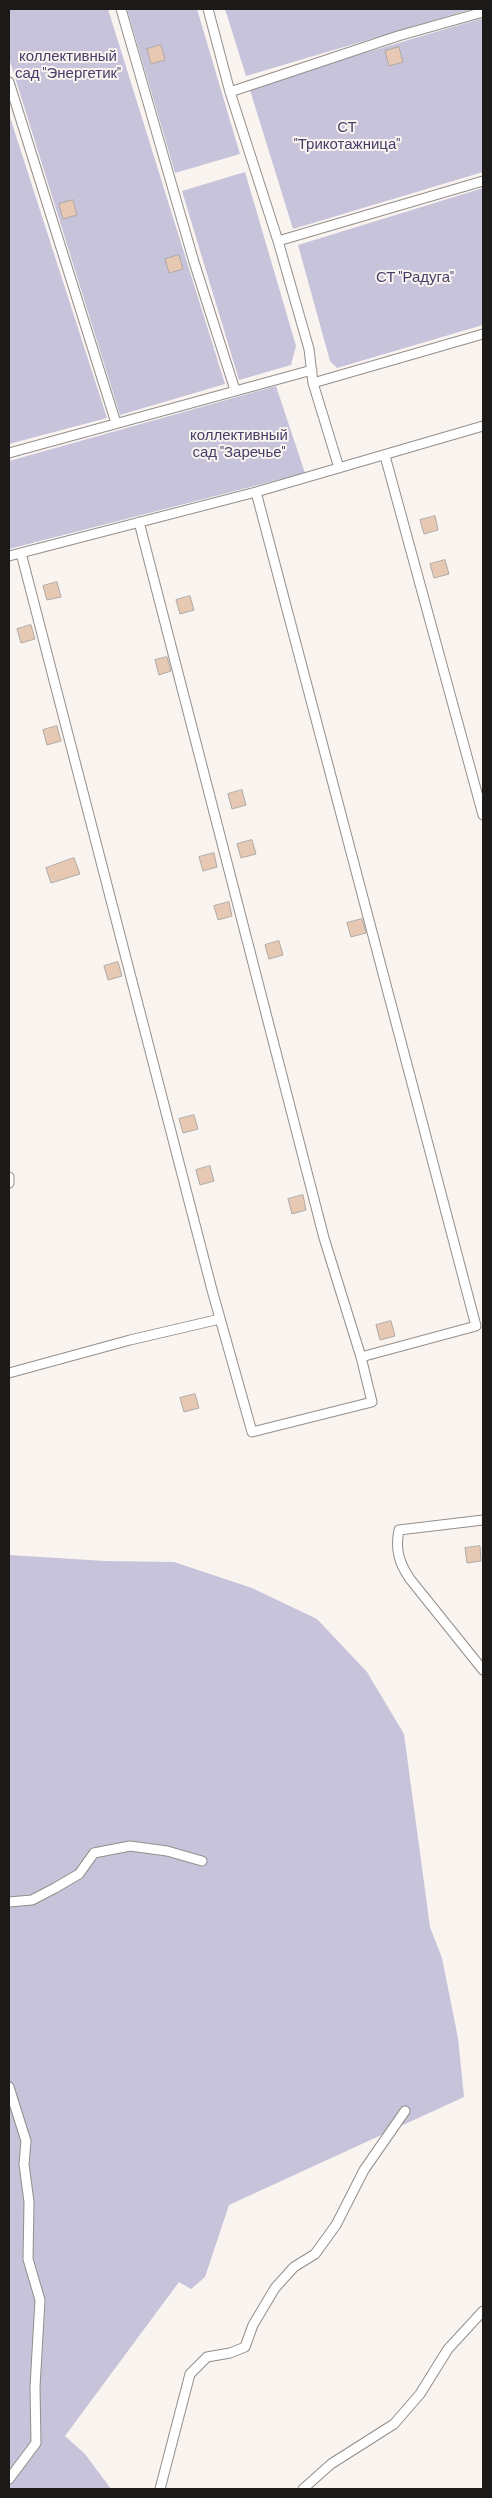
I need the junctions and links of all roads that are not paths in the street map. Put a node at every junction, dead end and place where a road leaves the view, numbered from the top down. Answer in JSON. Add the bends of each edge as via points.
{"nodes":[{"id":1,"x":121,"y":9,"type":"edge"},
{"id":2,"x":208,"y":9,"type":"edge"},
{"id":3,"x":483,"y":12,"type":"edge"},
{"id":4,"x":9,"y":82,"type":"edge"},
{"id":5,"x":230,"y":92,"type":"junction"},
{"id":6,"x":483,"y":181,"type":"edge"},
{"id":7,"x":278,"y":241,"type":"junction"},
{"id":8,"x":483,"y":334,"type":"edge"},
{"id":9,"x":312,"y":370,"type":"junction"},
{"id":10,"x":313,"y":383,"type":"junction"},
{"id":11,"x":235,"y":390,"type":"junction"},
{"id":12,"x":116,"y":423,"type":"junction"},
{"id":13,"x":483,"y":426,"type":"edge"},
{"id":14,"x":9,"y":453,"type":"edge"},
{"id":15,"x":385,"y":456,"type":"junction"},
{"id":16,"x":340,"y":468,"type":"junction"},
{"id":17,"x":256,"y":492,"type":"junction"},
{"id":18,"x":140,"y":522,"type":"junction"},
{"id":19,"x":21,"y":553,"type":"junction"},
{"id":20,"x":9,"y":556,"type":"edge"},
{"id":21,"x":483,"y":815,"type":"edge"},
{"id":22,"x":9,"y":1177,"type":"edge"},
{"id":23,"x":9,"y":1183,"type":"edge"},
{"id":24,"x":220,"y":1319,"type":"junction"},
{"id":25,"x":361,"y":1357,"type":"junction"},
{"id":26,"x":9,"y":1372,"type":"edge"},
{"id":27,"x":483,"y":1520,"type":"edge"},
{"id":28,"x":483,"y":1670,"type":"edge"},
{"id":29,"x":202,"y":1861,"type":"dead end"},
{"id":30,"x":9,"y":1902,"type":"edge"},
{"id":31,"x":9,"y":2087,"type":"edge"},
{"id":32,"x":405,"y":2111,"type":"dead end"},
{"id":33,"x":483,"y":2311,"type":"edge"},
{"id":34,"x":9,"y":2479,"type":"edge"},
{"id":35,"x":160,"y":2489,"type":"edge"},
{"id":36,"x":303,"y":2489,"type":"edge"}],
"edges":[{"from":1,"to":11,"type":"lane","via":[[194,262]]},
{"from":2,"to":5,"type":"lane"},
{"from":3,"to":5,"type":"lane","via":[[398,36]]},
{"from":4,"to":12,"type":"lane"},
{"from":5,"to":7,"type":"lane"},
{"from":6,"to":7,"type":"lane"},
{"from":7,"to":9,"type":"lane"},
{"from":8,"to":10,"type":"lane"},
{"from":9,"to":10,"type":"lane"},
{"from":9,"to":11,"type":"lane"},
{"from":10,"to":16,"type":"lane"},
{"from":11,"to":12,"type":"lane"},
{"from":12,"to":14,"type":"lane"},
{"from":13,"to":15,"type":"lane"},
{"from":15,"to":16,"type":"lane"},
{"from":15,"to":21,"type":"lane"},
{"from":16,"to":17,"type":"lane"},
{"from":17,"to":18,"type":"lane"},
{"from":17,"to":25,"type":"lane","via":[[476,1326]]},
{"from":18,"to":19,"type":"lane"},
{"from":18,"to":25,"type":"lane","via":[[324,1238]]},
{"from":19,"to":20,"type":"lane"},
{"from":19,"to":24,"type":"lane"},
{"from":22,"to":23,"type":"lane"},
{"from":24,"to":25,"type":"lane","via":[[252,1432],[372,1402]]},
{"from":24,"to":26,"type":"lane"},
{"from":27,"to":28,"type":"lane","via":[[399,1530],[397,1549],[402,1568]]},
{"from":29,"to":30,"type":"lane","via":[[167,1851],[130,1846],[94,1853],[79,1874],[55,1888],[32,1900]]},
{"from":31,"to":34,"type":"lane","via":[[26,2142],[28,2258],[40,2300],[35,2387],[36,2442]]},
{"from":32,"to":35,"type":"lane","via":[[364,2170],[336,2224],[315,2254],[294,2268],[275,2288],[253,2324],[245,2347],[207,2357],[190,2374]]},
{"from":33,"to":36,"type":"lane","via":[[448,2349],[420,2394],[394,2424],[331,2464]]}]}
